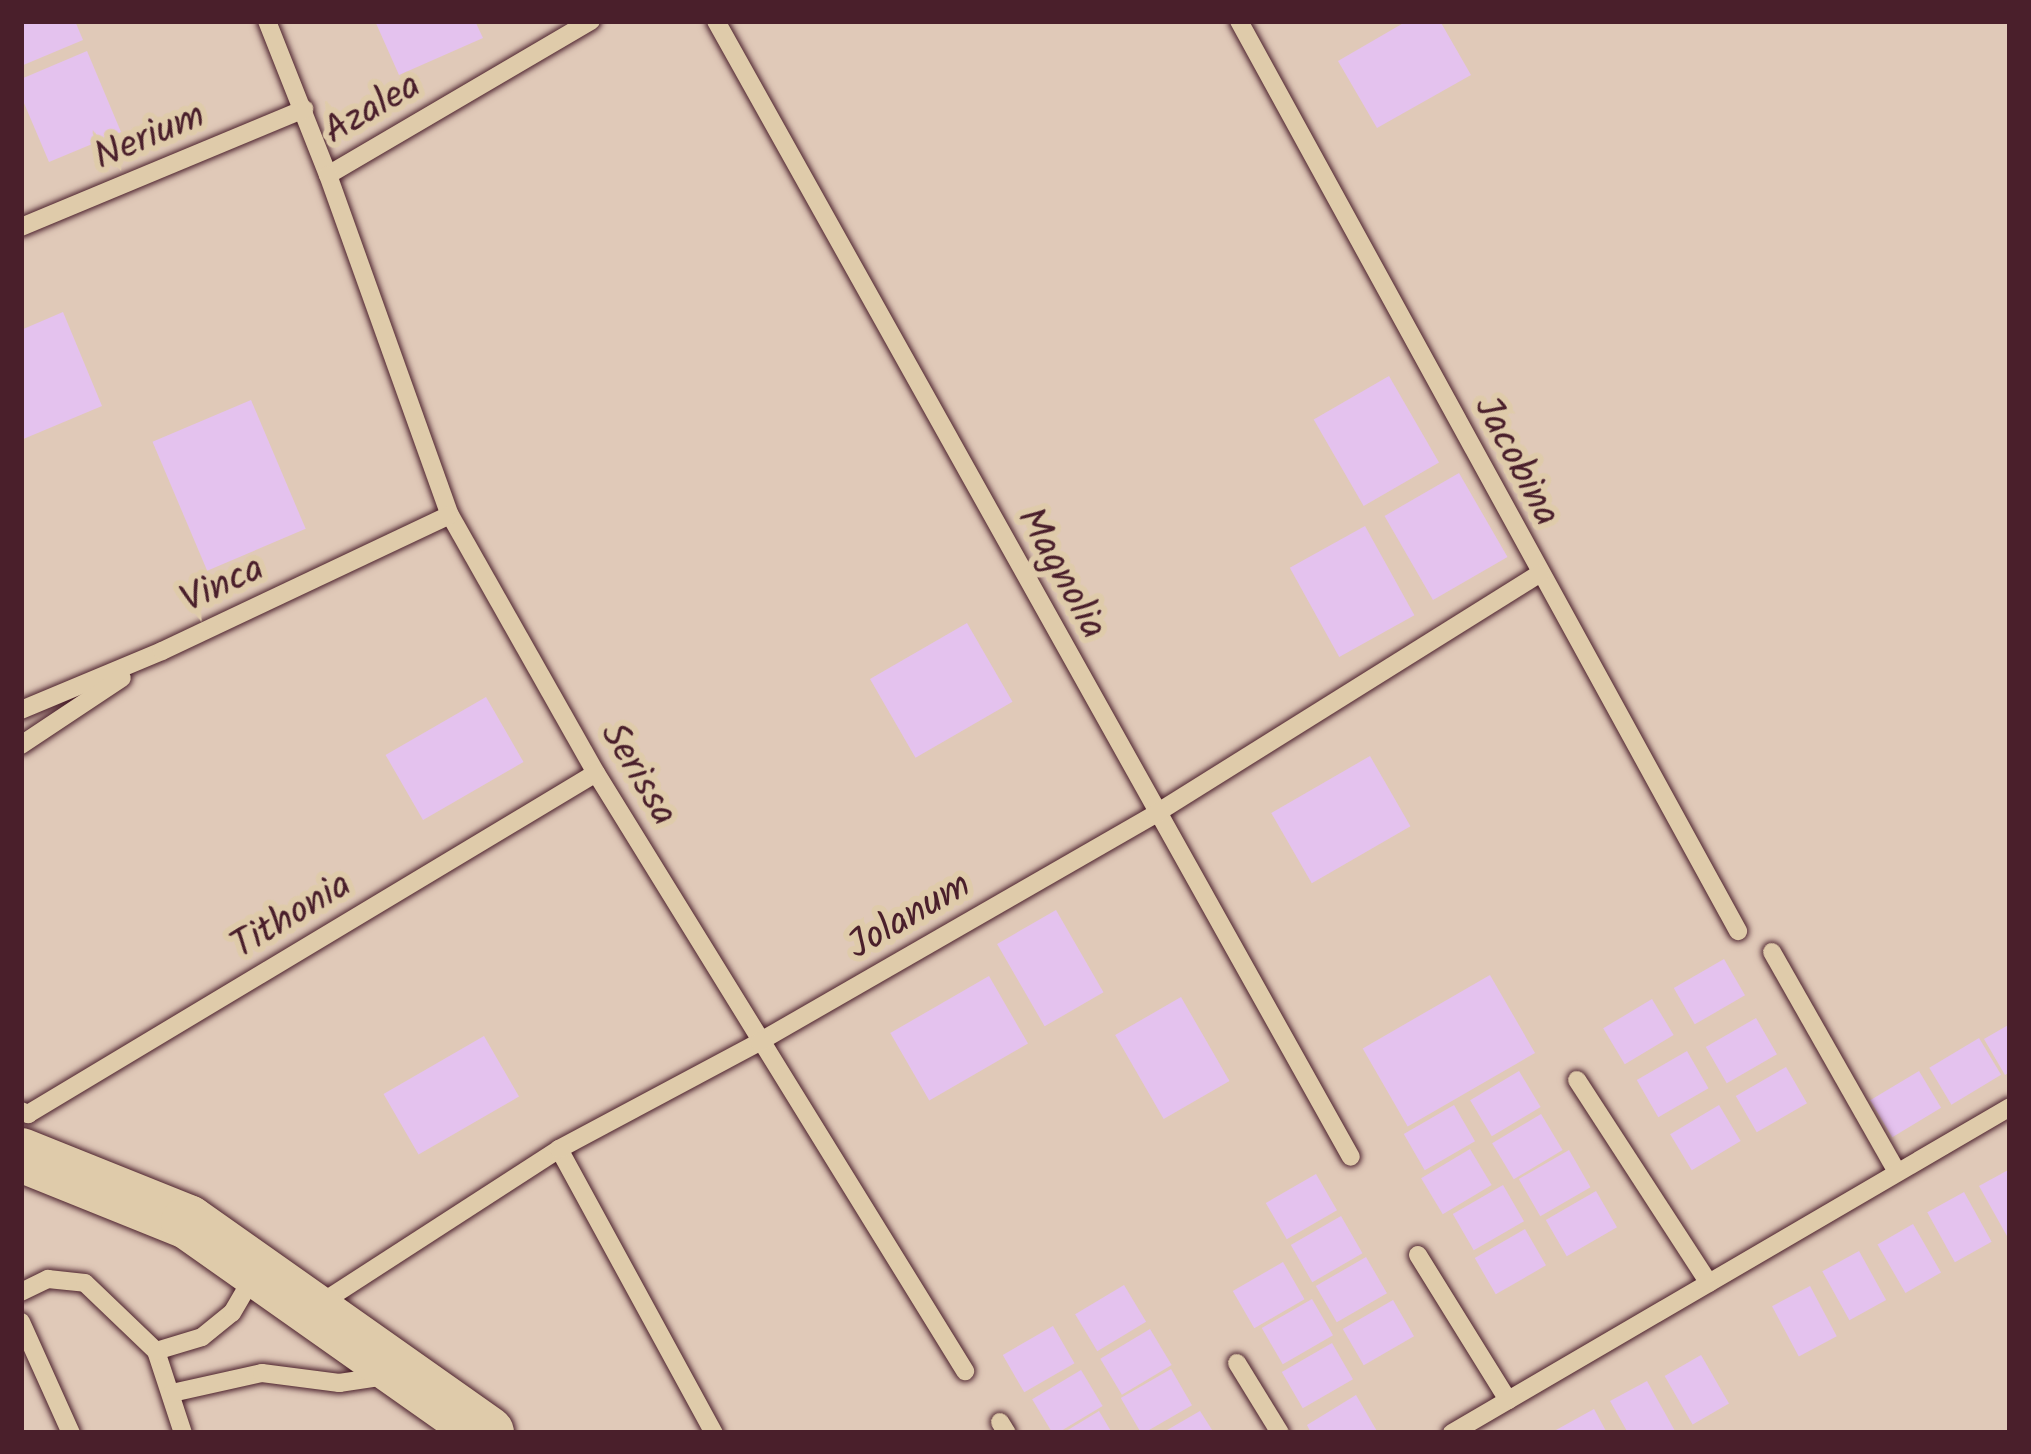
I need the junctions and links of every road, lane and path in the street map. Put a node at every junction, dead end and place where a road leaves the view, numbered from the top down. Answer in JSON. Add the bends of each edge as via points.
{"nodes":[{"id":1,"x":267,"y":21,"type":"edge"},
{"id":2,"x":591,"y":21,"type":"edge"},
{"id":3,"x":716,"y":21,"type":"edge"},
{"id":4,"x":1239,"y":21,"type":"edge"},
{"id":5,"x":304,"y":109,"type":"junction"},
{"id":6,"x":328,"y":175,"type":"junction"},
{"id":7,"x":21,"y":227,"type":"edge"},
{"id":8,"x":450,"y":514,"type":"junction"},
{"id":9,"x":1539,"y":574,"type":"junction"},
{"id":10,"x":162,"y":651,"type":"junction"},
{"id":11,"x":21,"y":710,"type":"edge"},
{"id":12,"x":21,"y":745,"type":"edge"},
{"id":13,"x":596,"y":773,"type":"junction"},
{"id":14,"x":1155,"y":814,"type":"junction"},
{"id":15,"x":1738,"y":931,"type":"dead end"},
{"id":16,"x":1772,"y":952,"type":"dead end"},
{"id":17,"x":759,"y":1042,"type":"junction"},
{"id":18,"x":1577,"y":1080,"type":"dead end"},
{"id":19,"x":2010,"y":1107,"type":"edge"},
{"id":20,"x":21,"y":1111,"type":"edge"},
{"id":21,"x":559,"y":1149,"type":"junction"},
{"id":22,"x":21,"y":1155,"type":"edge"},
{"id":23,"x":1351,"y":1156,"type":"dead end"},
{"id":24,"x":1898,"y":1172,"type":"junction"},
{"id":25,"x":1418,"y":1255,"type":"dead end"},
{"id":26,"x":257,"y":1270,"type":"junction"},
{"id":27,"x":1708,"y":1283,"type":"junction"},
{"id":28,"x":21,"y":1292,"type":"edge"},
{"id":29,"x":312,"y":1310,"type":"junction"},
{"id":30,"x":21,"y":1322,"type":"edge"},
{"id":31,"x":156,"y":1351,"type":"junction"},
{"id":32,"x":1237,"y":1363,"type":"dead end"},
{"id":33,"x":965,"y":1372,"type":"dead end"},
{"id":34,"x":403,"y":1374,"type":"junction"},
{"id":35,"x":172,"y":1393,"type":"junction"},
{"id":36,"x":1508,"y":1400,"type":"junction"},
{"id":37,"x":71,"y":1433,"type":"edge"},
{"id":38,"x":182,"y":1433,"type":"edge"},
{"id":39,"x":487,"y":1433,"type":"edge"},
{"id":40,"x":715,"y":1433,"type":"edge"},
{"id":41,"x":1280,"y":1433,"type":"edge"},
{"id":42,"x":1452,"y":1433,"type":"edge"}],
"edges":[{"from":1,"to":5,"type":"lane","name":"Azalea"},
{"from":2,"to":6,"type":"lane","name":"Azalea"},
{"from":3,"to":14,"type":"lane","name":"Magnolia"},
{"from":4,"to":9,"type":"lane","name":"Jacobina"},
{"from":5,"to":6,"type":"lane","name":"Azalea"},
{"from":5,"to":7,"type":"lane","name":"Nerium"},
{"from":6,"to":8,"type":"lane","name":"Serissa"},
{"from":8,"to":10,"type":"lane","name":"Vinca"},
{"from":8,"to":13,"type":"lane","name":"Serissa"},
{"from":9,"to":14,"type":"lane","name":"Jolanum"},
{"from":9,"to":15,"type":"lane","name":"Jacobina"},
{"from":10,"to":11,"type":"lane","name":"Vinca"},
{"from":10,"to":12,"type":"lane"},
{"from":13,"to":17,"type":"lane","name":"Serissa"},
{"from":13,"to":20,"type":"lane","name":"Tithonia","via":[[28,1114]]},
{"from":14,"to":17,"type":"lane","name":"Jolanum"},
{"from":14,"to":23,"type":"lane","name":"Magnolia"},
{"from":16,"to":24,"type":"lane"},
{"from":17,"to":21,"type":"lane","name":"Jolanum"},
{"from":17,"to":33,"type":"lane","name":"Serissa"},
{"from":18,"to":27,"type":"lane"},
{"from":19,"to":24,"type":"lane"},
{"from":21,"to":29,"type":"lane","name":"Jolanum"},
{"from":21,"to":40,"type":"lane"},
{"from":22,"to":26,"type":"street","via":[[188,1222]]},
{"from":24,"to":27,"type":"lane"},
{"from":25,"to":36,"type":"lane"},
{"from":26,"to":29,"type":"street"},
{"from":26,"to":31,"type":"lane","via":[[232,1313],[202,1337]]},
{"from":27,"to":36,"type":"lane"},
{"from":28,"to":31,"type":"lane","via":[[48,1279],[85,1283]]},
{"from":29,"to":34,"type":"street"},
{"from":30,"to":37,"type":"lane"},
{"from":31,"to":35,"type":"lane"},
{"from":32,"to":41,"type":"lane"},
{"from":34,"to":35,"type":"lane","via":[[340,1383],[262,1372]]},
{"from":34,"to":39,"type":"street"},
{"from":35,"to":38,"type":"lane"},
{"from":36,"to":42,"type":"lane"}]}
